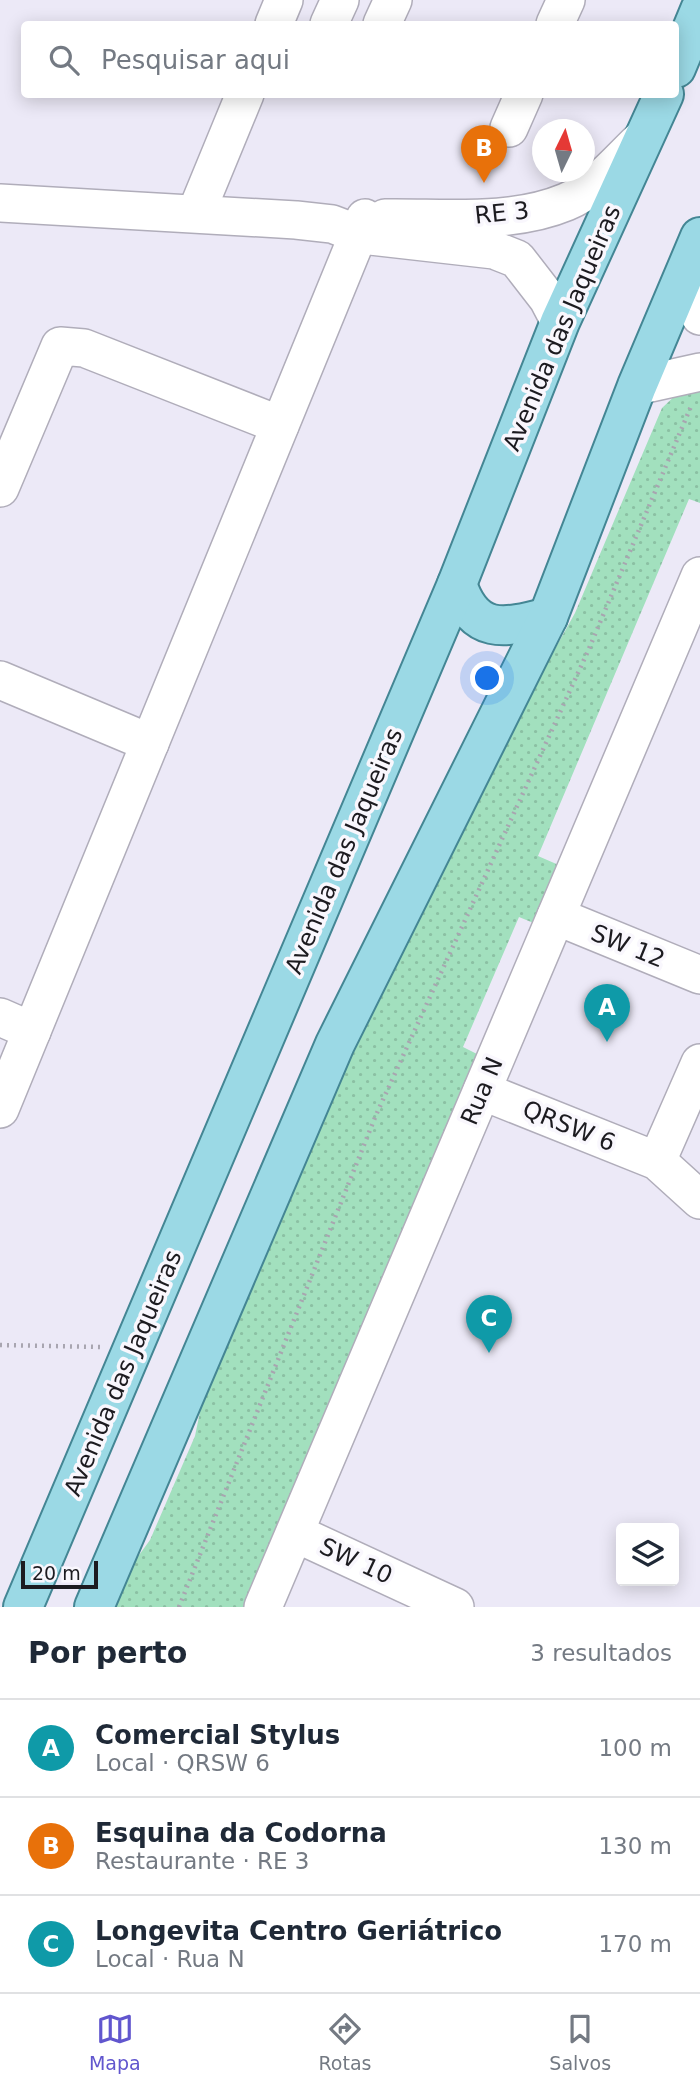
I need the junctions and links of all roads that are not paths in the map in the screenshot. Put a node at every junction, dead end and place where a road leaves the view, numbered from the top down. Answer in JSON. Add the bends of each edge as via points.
{"nodes":[{"id":1,"x":284,"y":0,"type":"edge"},
{"id":2,"x":340,"y":0,"type":"edge"},
{"id":3,"x":393,"y":0,"type":"edge"},
{"id":4,"x":566,"y":0,"type":"edge"},
{"id":5,"x":700,"y":10,"type":"edge"},
{"id":6,"x":275,"y":21,"type":"edge"},
{"id":7,"x":331,"y":21,"type":"edge"},
{"id":8,"x":383,"y":21,"type":"edge"},
{"id":9,"x":556,"y":21,"type":"edge"},
{"id":10,"x":679,"y":61,"type":"edge"},
{"id":11,"x":243,"y":98,"type":"edge"},
{"id":12,"x":522,"y":98,"type":"edge"},
{"id":13,"x":662,"y":98,"type":"edge"},
{"id":14,"x":509,"y":128,"type":"dead end"},
{"id":15,"x":648,"y":134,"type":"junction"},
{"id":16,"x":0,"y":203,"type":"edge"},
{"id":17,"x":196,"y":213,"type":"junction"},
{"id":18,"x":352,"y":226,"type":"junction"},
{"id":19,"x":694,"y":253,"type":"edge"},
{"id":20,"x":700,"y":316,"type":"edge"},
{"id":21,"x":560,"y":322,"type":"junction"},
{"id":22,"x":637,"y":386,"type":"junction"},
{"id":23,"x":697,"y":386,"type":"edge"},
{"id":24,"x":280,"y":425,"type":"junction"},
{"id":25,"x":0,"y":488,"type":"edge"},
{"id":26,"x":700,"y":576,"type":"edge"},
{"id":27,"x":457,"y":584,"type":"junction"},
{"id":28,"x":548,"y":617,"type":"junction"},
{"id":29,"x":0,"y":680,"type":"edge"},
{"id":30,"x":150,"y":743,"type":"junction"},
{"id":31,"x":556,"y":916,"type":"junction"},
{"id":32,"x":700,"y":975,"type":"edge"},
{"id":33,"x":16,"y":1024,"type":"edge"},
{"id":34,"x":700,"y":1062,"type":"edge"},
{"id":35,"x":482,"y":1091,"type":"junction"},
{"id":36,"x":0,"y":1109,"type":"edge"},
{"id":37,"x":657,"y":1161,"type":"junction"},
{"id":38,"x":700,"y":1200,"type":"edge"},
{"id":39,"x":295,"y":1533,"type":"junction"},
{"id":40,"x":23,"y":1607,"type":"edge"},
{"id":41,"x":94,"y":1607,"type":"edge"},
{"id":42,"x":263,"y":1607,"type":"edge"},
{"id":43,"x":455,"y":1607,"type":"edge"}],
"edges":[{"from":1,"to":6,"type":"street"},
{"from":2,"to":7,"type":"street"},
{"from":3,"to":8,"type":"street"},
{"from":4,"to":9,"type":"street"},
{"from":5,"to":10,"type":"main road"},
{"from":11,"to":17,"type":"street"},
{"from":12,"to":14,"type":"street"},
{"from":13,"to":15,"type":"main road","name":"Avenida das Jaqueiras"},
{"from":15,"to":18,"type":"street","name":"RE 3","via":[[567,202],[510,216]]},
{"from":15,"to":21,"type":"main road","name":"Avenida das Jaqueiras"},
{"from":16,"to":17,"type":"street","name":"RE 3"},
{"from":17,"to":18,"type":"street","name":"RE 3"},
{"from":18,"to":21,"type":"street","name":"RE 3","via":[[494,250],[517,259]]},
{"from":18,"to":24,"type":"street","via":[[347,259]]},
{"from":19,"to":20,"type":"street"},
{"from":19,"to":22,"type":"main road"},
{"from":21,"to":27,"type":"main road","name":"Avenida das Jaqueiras"},
{"from":22,"to":23,"type":"street"},
{"from":22,"to":28,"type":"main road"},
{"from":24,"to":25,"type":"street","via":[[84,348],[60,346]]},
{"from":24,"to":30,"type":"street"},
{"from":26,"to":31,"type":"street","name":"Rua N"},
{"from":27,"to":28,"type":"main road","via":[[465,608],[480,620],[511,626]]},
{"from":27,"to":40,"type":"main road","name":"Avenida das Jaqueiras"},
{"from":28,"to":41,"type":"main road","via":[[335,1044]]},
{"from":29,"to":30,"type":"street"},
{"from":30,"to":33,"type":"street"},
{"from":31,"to":32,"type":"street","name":"SW 12"},
{"from":31,"to":35,"type":"street","name":"Rua N"},
{"from":33,"to":36,"type":"street"},
{"from":34,"to":37,"type":"street"},
{"from":35,"to":37,"type":"street","name":"QRSW 6"},
{"from":35,"to":39,"type":"street","name":"Rua N"},
{"from":37,"to":38,"type":"street","name":"QRSW 6"},
{"from":39,"to":42,"type":"street","name":"Rua N"},
{"from":39,"to":43,"type":"street","name":"SW 10"}]}
